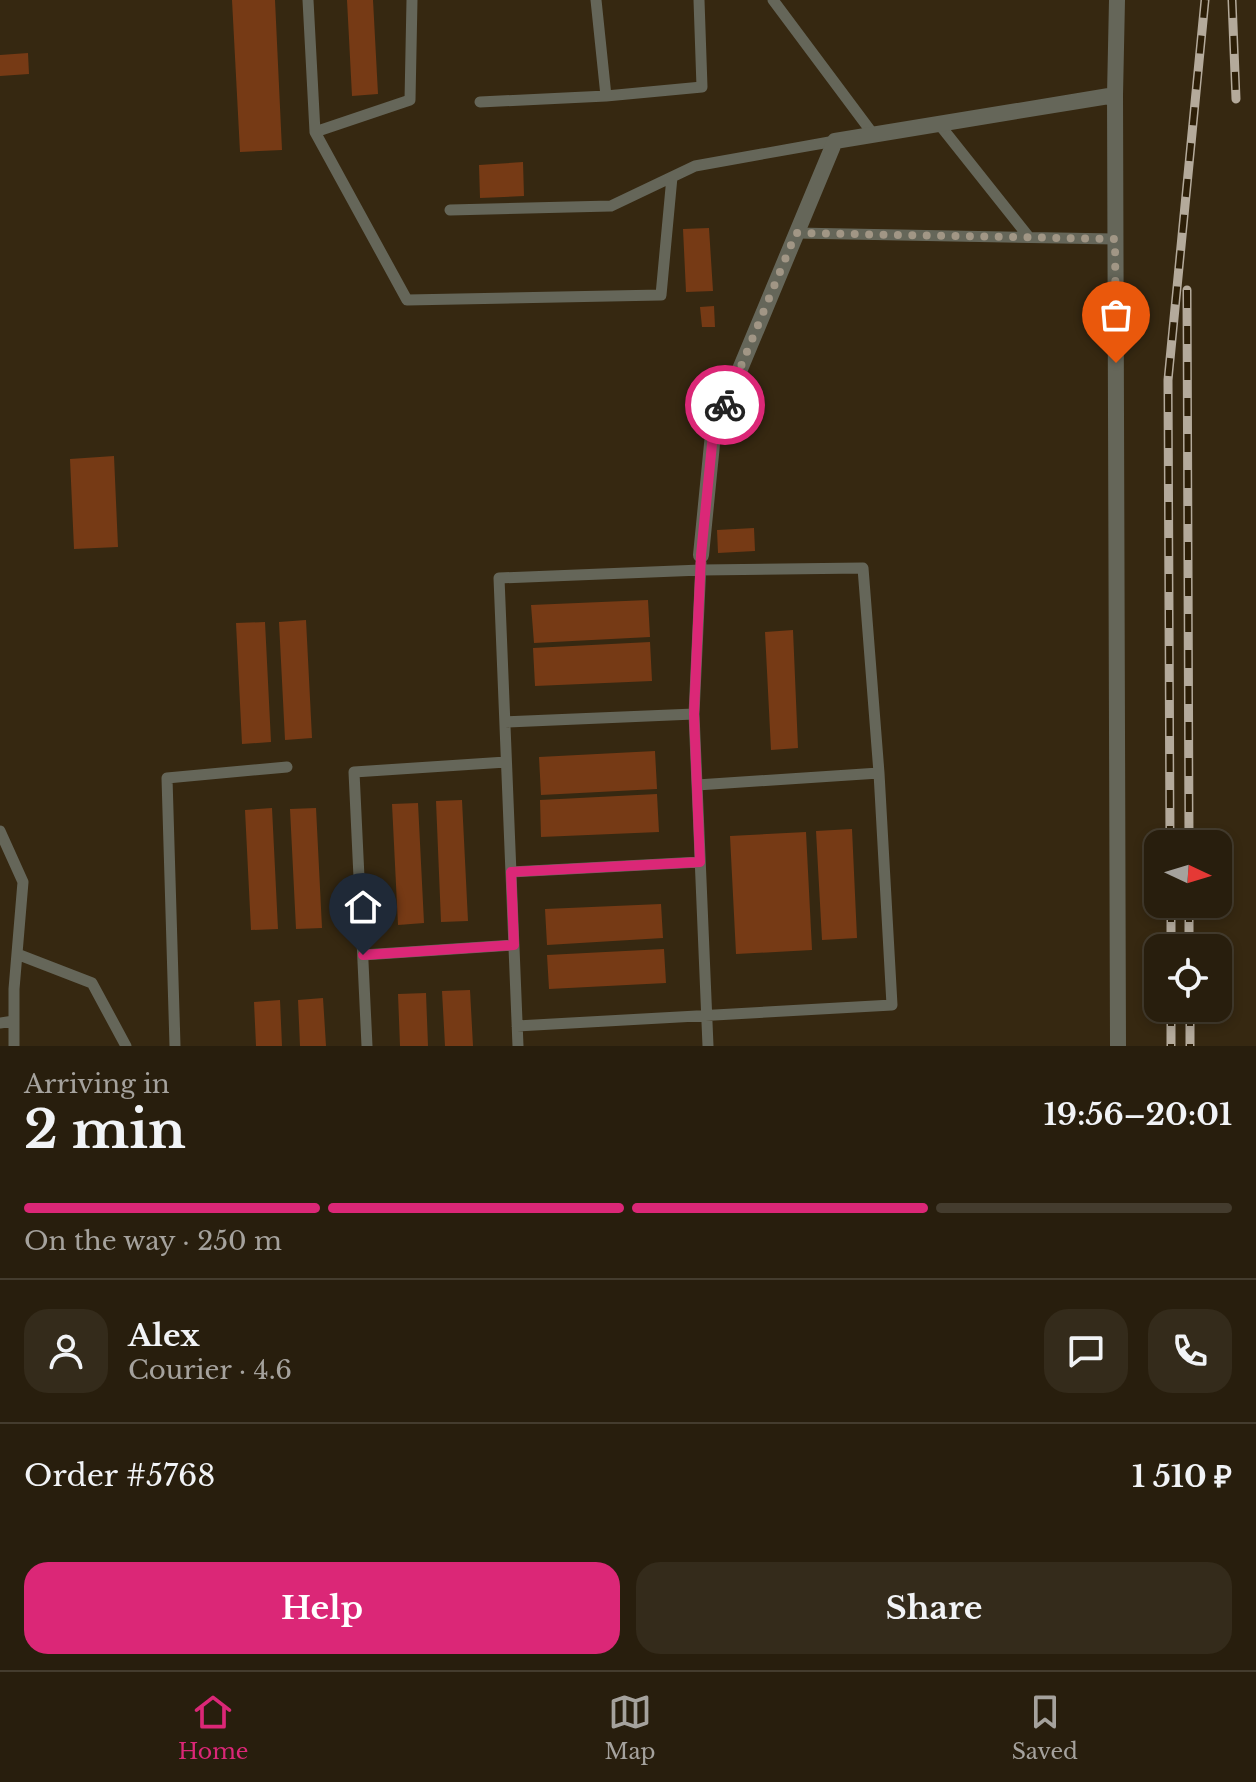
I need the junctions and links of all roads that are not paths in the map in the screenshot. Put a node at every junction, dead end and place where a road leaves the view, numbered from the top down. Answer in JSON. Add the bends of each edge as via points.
{"nodes":[{"id":1,"x":308,"y":0,"type":"edge"},
{"id":2,"x":412,"y":0,"type":"edge"},
{"id":3,"x":596,"y":0,"type":"edge"},
{"id":4,"x":699,"y":0,"type":"edge"},
{"id":5,"x":773,"y":0,"type":"edge"},
{"id":6,"x":1117,"y":0,"type":"edge"},
{"id":7,"x":1115,"y":95,"type":"junction"},
{"id":8,"x":606,"y":96,"type":"junction"},
{"id":9,"x":480,"y":102,"type":"dead end"},
{"id":10,"x":939,"y":124,"type":"junction"},
{"id":11,"x":315,"y":132,"type":"junction"},
{"id":12,"x":873,"y":134,"type":"junction"},
{"id":13,"x":835,"y":141,"type":"junction"},
{"id":14,"x":672,"y":177,"type":"junction"},
{"id":15,"x":450,"y":210,"type":"dead end"},
{"id":16,"x":796,"y":233,"type":"junction"},
{"id":17,"x":1028,"y":236,"type":"junction"},
{"id":18,"x":1115,"y":239,"type":"junction"},
{"id":19,"x":701,"y":562,"type":"junction"},
{"id":20,"x":694,"y":714,"type":"junction"},
{"id":21,"x":505,"y":722,"type":"junction"},
{"id":22,"x":506,"y":762,"type":"junction"},
{"id":23,"x":287,"y":767,"type":"dead end"},
{"id":24,"x":879,"y":773,"type":"junction"},
{"id":25,"x":697,"y":785,"type":"junction"},
{"id":26,"x":0,"y":831,"type":"edge"},
{"id":27,"x":700,"y":862,"type":"junction"},
{"id":28,"x":511,"y":872,"type":"junction"},
{"id":29,"x":514,"y":945,"type":"junction"},
{"id":30,"x":17,"y":954,"type":"junction"},
{"id":31,"x":363,"y":955,"type":"junction"},
{"id":32,"x":707,"y":1017,"type":"junction"},
{"id":33,"x":14,"y":1021,"type":"junction"},
{"id":34,"x":0,"y":1023,"type":"edge"},
{"id":35,"x":517,"y":1026,"type":"junction"},
{"id":36,"x":14,"y":1046,"type":"edge"},
{"id":37,"x":126,"y":1046,"type":"edge"},
{"id":38,"x":175,"y":1046,"type":"edge"},
{"id":39,"x":367,"y":1046,"type":"edge"},
{"id":40,"x":518,"y":1046,"type":"edge"},
{"id":41,"x":708,"y":1046,"type":"edge"},
{"id":42,"x":1118,"y":1046,"type":"edge"}],
"edges":[{"from":1,"to":11,"type":"lane"},
{"from":2,"to":11,"type":"lane","via":[[410,100]]},
{"from":3,"to":8,"type":"lane"},
{"from":4,"to":8,"type":"lane","via":[[702,87]]},
{"from":5,"to":12,"type":"lane"},
{"from":6,"to":7,"type":"street"},
{"from":7,"to":10,"type":"street"},
{"from":7,"to":18,"type":"street"},
{"from":8,"to":9,"type":"lane"},
{"from":10,"to":12,"type":"street"},
{"from":10,"to":17,"type":"lane"},
{"from":11,"to":14,"type":"lane","via":[[407,300],[661,295]]},
{"from":12,"to":13,"type":"street"},
{"from":13,"to":14,"type":"lane","via":[[695,166]]},
{"from":13,"to":16,"type":"street"},
{"from":14,"to":15,"type":"lane","via":[[611,206]]},
{"from":16,"to":17,"type":"lane"},
{"from":16,"to":19,"type":"street","via":[[713,434]]},
{"from":17,"to":18,"type":"lane"},
{"from":18,"to":42,"type":"street"},
{"from":19,"to":20,"type":"lane"},
{"from":19,"to":21,"type":"lane","via":[[499,578]]},
{"from":19,"to":24,"type":"lane","via":[[863,568]]},
{"from":20,"to":21,"type":"lane"},
{"from":20,"to":25,"type":"lane"},
{"from":21,"to":22,"type":"lane"},
{"from":22,"to":28,"type":"lane"},
{"from":22,"to":31,"type":"lane","via":[[354,772]]},
{"from":23,"to":38,"type":"lane","via":[[167,778]]},
{"from":24,"to":25,"type":"lane"},
{"from":24,"to":32,"type":"lane","via":[[892,1005]]},
{"from":25,"to":27,"type":"lane"},
{"from":26,"to":30,"type":"lane","via":[[23,882]]},
{"from":27,"to":28,"type":"lane"},
{"from":27,"to":32,"type":"lane"},
{"from":28,"to":29,"type":"lane"},
{"from":29,"to":31,"type":"lane"},
{"from":29,"to":35,"type":"lane"},
{"from":30,"to":33,"type":"lane"},
{"from":30,"to":37,"type":"lane","via":[[92,983]]},
{"from":31,"to":39,"type":"lane"},
{"from":32,"to":35,"type":"lane"},
{"from":32,"to":41,"type":"lane"},
{"from":33,"to":34,"type":"lane"},
{"from":33,"to":36,"type":"lane"},
{"from":35,"to":40,"type":"lane"}]}
